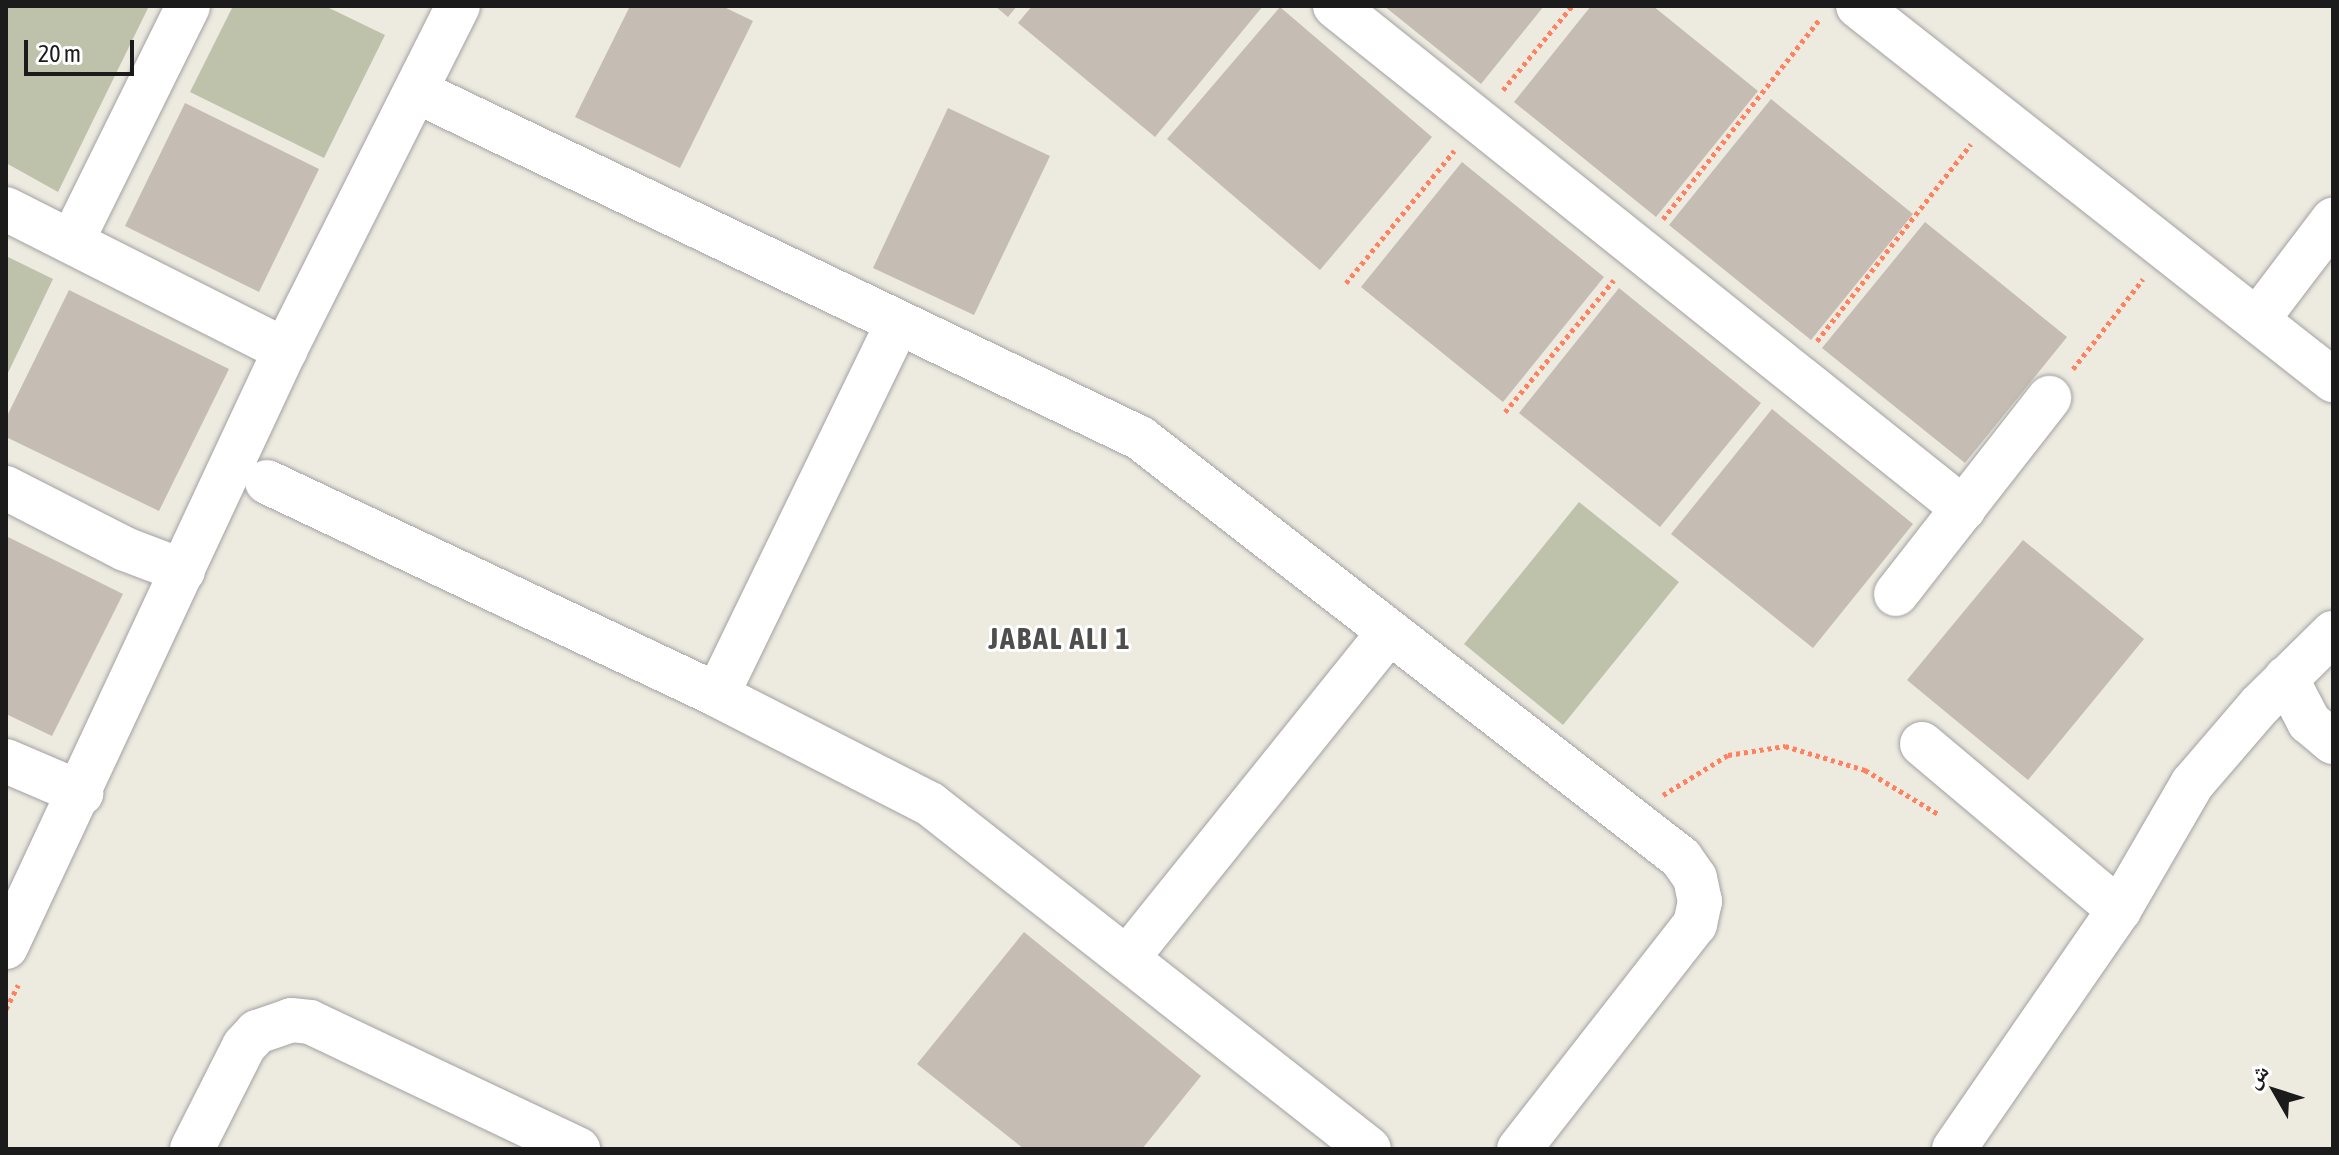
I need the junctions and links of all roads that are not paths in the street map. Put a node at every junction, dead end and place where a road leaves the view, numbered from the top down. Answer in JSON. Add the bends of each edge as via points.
{"nodes":[{"id":1,"x":188,"y":6,"type":"edge"},
{"id":2,"x":1335,"y":6,"type":"edge"},
{"id":3,"x":1858,"y":6,"type":"edge"},
{"id":4,"x":449,"y":9,"type":"edge"},
{"id":5,"x":416,"y":91,"type":"junction"},
{"id":6,"x":6,"y":209,"type":"edge"},
{"id":7,"x":2333,"y":220,"type":"edge"},
{"id":8,"x":72,"y":241,"type":"junction"},
{"id":9,"x":2257,"y":320,"type":"junction"},
{"id":10,"x":898,"y":323,"type":"junction"},
{"id":11,"x":285,"y":350,"type":"junction"},
{"id":12,"x":2333,"y":380,"type":"edge"},
{"id":13,"x":2049,"y":398,"type":"road end"},
{"id":14,"x":267,"y":482,"type":"dead end"},
{"id":15,"x":6,"y":488,"type":"edge"},
{"id":16,"x":1964,"y":509,"type":"junction"},
{"id":17,"x":183,"y":571,"type":"junction"},
{"id":18,"x":1896,"y":594,"type":"dead end"},
{"id":19,"x":1389,"y":632,"type":"junction"},
{"id":20,"x":2333,"y":633,"type":"edge"},
{"id":21,"x":2286,"y":678,"type":"junction"},
{"id":22,"x":717,"y":695,"type":"junction"},
{"id":23,"x":2333,"y":742,"type":"edge"},
{"id":24,"x":1922,"y":744,"type":"dead end"},
{"id":25,"x":6,"y":761,"type":"edge"},
{"id":26,"x":81,"y":793,"type":"junction"},
{"id":27,"x":2119,"y":910,"type":"junction"},
{"id":28,"x":6,"y":947,"type":"edge"},
{"id":29,"x":1128,"y":957,"type":"junction"},
{"id":30,"x":192,"y":1149,"type":"edge"},
{"id":31,"x":578,"y":1149,"type":"edge"},
{"id":32,"x":1369,"y":1149,"type":"edge"},
{"id":33,"x":1519,"y":1149,"type":"edge"},
{"id":34,"x":1954,"y":1149,"type":"edge"}],
"edges":[{"from":1,"to":8,"type":"street"},
{"from":2,"to":16,"type":"street"},
{"from":3,"to":9,"type":"street"},
{"from":4,"to":5,"type":"street"},
{"from":5,"to":10,"type":"street"},
{"from":5,"to":11,"type":"street"},
{"from":6,"to":8,"type":"street"},
{"from":7,"to":9,"type":"street"},
{"from":8,"to":11,"type":"street"},
{"from":9,"to":12,"type":"street"},
{"from":10,"to":19,"type":"street","via":[[1140,438]]},
{"from":10,"to":22,"type":"street"},
{"from":11,"to":17,"type":"street"},
{"from":13,"to":16,"type":"street"},
{"from":14,"to":22,"type":"street"},
{"from":15,"to":17,"type":"street","via":[[125,549]]},
{"from":16,"to":18,"type":"street"},
{"from":17,"to":26,"type":"street"},
{"from":19,"to":29,"type":"street"},
{"from":19,"to":33,"type":"street","via":[[1681,858],[1695,878],[1700,901],[1695,924]]},
{"from":20,"to":21,"type":"street"},
{"from":21,"to":23,"type":"street","via":[[2309,722]]},
{"from":21,"to":27,"type":"street","via":[[2177,804]]},
{"from":22,"to":29,"type":"street","via":[[930,804]]},
{"from":24,"to":27,"type":"street"},
{"from":25,"to":26,"type":"street"},
{"from":26,"to":28,"type":"street"},
{"from":27,"to":34,"type":"street"},
{"from":29,"to":32,"type":"street"},
{"from":30,"to":31,"type":"street","via":[[244,1046],[257,1032],[291,1020],[310,1022]]}]}
